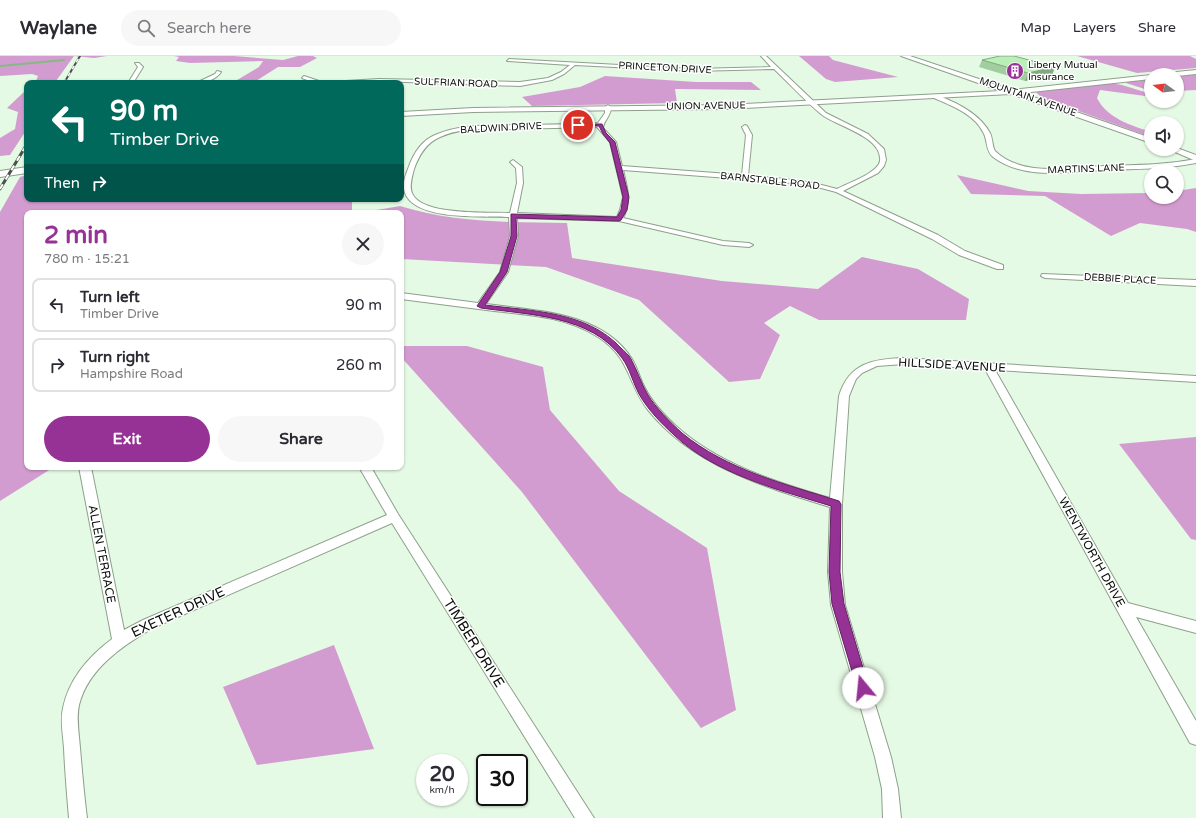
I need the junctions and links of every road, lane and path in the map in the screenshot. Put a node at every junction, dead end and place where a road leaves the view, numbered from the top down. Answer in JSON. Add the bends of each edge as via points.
{"nodes":[{"id":1,"x":763,"y":56,"type":"edge"},
{"id":2,"x":904,"y":56,"type":"edge"},
{"id":3,"x":509,"y":60,"type":"dead end"},
{"id":4,"x":575,"y":63,"type":"junction"},
{"id":5,"x":137,"y":64,"type":"dead end"},
{"id":6,"x":774,"y":68,"type":"junction"},
{"id":7,"x":219,"y":72,"type":"dead end"},
{"id":8,"x":1196,"y":72,"type":"edge"},
{"id":9,"x":1184,"y":73,"type":"edge"},
{"id":10,"x":304,"y":77,"type":"dead end"},
{"id":11,"x":973,"y":78,"type":"junction"},
{"id":12,"x":1144,"y":78,"type":"edge"},
{"id":13,"x":132,"y":80,"type":"edge"},
{"id":14,"x":206,"y":80,"type":"edge"},
{"id":15,"x":315,"y":80,"type":"edge"},
{"id":16,"x":404,"y":81,"type":"edge"},
{"id":17,"x":1059,"y":86,"type":"junction"},
{"id":18,"x":1012,"y":92,"type":"junction"},
{"id":19,"x":936,"y":97,"type":"junction"},
{"id":20,"x":812,"y":103,"type":"junction"},
{"id":21,"x":608,"y":107,"type":"junction"},
{"id":22,"x":404,"y":114,"type":"edge"},
{"id":23,"x":600,"y":125,"type":"junction"},
{"id":24,"x":745,"y":127,"type":"dead end"},
{"id":25,"x":1144,"y":139,"type":"edge"},
{"id":26,"x":1184,"y":154,"type":"edge"},
{"id":27,"x":1196,"y":158,"type":"edge"},
{"id":28,"x":1196,"y":161,"type":"edge"},
{"id":29,"x":513,"y":162,"type":"dead end"},
{"id":30,"x":620,"y":168,"type":"junction"},
{"id":31,"x":24,"y":170,"type":"edge"},
{"id":32,"x":0,"y":174,"type":"edge"},
{"id":33,"x":746,"y":177,"type":"junction"},
{"id":34,"x":838,"y":191,"type":"junction"},
{"id":35,"x":513,"y":216,"type":"junction"},
{"id":36,"x":619,"y":219,"type":"junction"},
{"id":37,"x":749,"y":245,"type":"dead end"},
{"id":38,"x":1000,"y":267,"type":"dead end"},
{"id":39,"x":1045,"y":276,"type":"dead end"},
{"id":40,"x":1196,"y":283,"type":"edge"},
{"id":41,"x":404,"y":296,"type":"edge"},
{"id":42,"x":481,"y":306,"type":"junction"},
{"id":43,"x":989,"y":367,"type":"junction"},
{"id":44,"x":1196,"y":379,"type":"edge"},
{"id":45,"x":86,"y":470,"type":"edge"},
{"id":46,"x":367,"y":470,"type":"edge"},
{"id":47,"x":836,"y":504,"type":"junction"},
{"id":48,"x":394,"y":517,"type":"junction"},
{"id":49,"x":1122,"y":608,"type":"junction"},
{"id":50,"x":1196,"y":627,"type":"edge"},
{"id":51,"x":119,"y":640,"type":"junction"},
{"id":52,"x":1196,"y":737,"type":"edge"},
{"id":53,"x":78,"y":818,"type":"edge"},
{"id":54,"x":585,"y":818,"type":"edge"},
{"id":55,"x":892,"y":818,"type":"edge"}],
"edges":[{"from":1,"to":6,"type":"street"},
{"from":2,"to":11,"type":"main road","name":"MOUNTAIN AVENUE"},
{"from":3,"to":4,"type":"street","name":"PRINCETON DRIVE"},
{"from":4,"to":6,"type":"street","name":"PRINCETON DRIVE","via":[[693,70]]},
{"from":4,"to":16,"type":"street","name":"SULFRIAN ROAD","via":[[559,76],[531,83]]},
{"from":5,"to":13,"type":"street","via":[[140,69]]},
{"from":6,"to":20,"type":"street"},
{"from":7,"to":14,"type":"street","via":[[218,75]]},
{"from":8,"to":9,"type":"main road"},
{"from":10,"to":15,"type":"street"},
{"from":11,"to":17,"type":"main road","via":[[1020,85]]},
{"from":11,"to":18,"type":"main road","name":"MOUNTAIN AVENUE"},
{"from":12,"to":17,"type":"main road"},
{"from":17,"to":18,"type":"main road","name":"UNION AVENUE"},
{"from":18,"to":19,"type":"main road","name":"UNION AVENUE"},
{"from":18,"to":25,"type":"main road","name":"MOUNTAIN AVENUE"},
{"from":19,"to":20,"type":"main road","name":"UNION AVENUE"},
{"from":19,"to":28,"type":"street","name":"MARTINS LANE","via":[[960,108],[976,120],[987,133],[989,147],[994,154],[1007,162],[1021,166],[1059,171],[1164,167]]},
{"from":20,"to":21,"type":"main road","name":"UNION AVENUE","via":[[725,107]]},
{"from":20,"to":34,"type":"street","via":[[824,114],[866,135],[881,149],[883,155],[881,166],[876,172]]},
{"from":21,"to":22,"type":"main road","name":"UNION AVENUE"},
{"from":21,"to":23,"type":"street","via":[[606,117]]},
{"from":23,"to":30,"type":"street","via":[[613,142]]},
{"from":23,"to":35,"type":"street","name":"BALDWIN DRIVE","via":[[470,128],[437,136],[419,149],[407,181],[411,199],[426,207],[450,213]]},
{"from":24,"to":33,"type":"street","via":[[749,135]]},
{"from":26,"to":27,"type":"main road"},
{"from":29,"to":35,"type":"street","via":[[519,167],[520,183]]},
{"from":30,"to":33,"type":"street","name":"BARNSTABLE ROAD"},
{"from":30,"to":36,"type":"street","via":[[626,197],[624,210]]},
{"from":31,"to":32,"type":"main road"},
{"from":33,"to":34,"type":"street","name":"BARNSTABLE ROAD","via":[[806,183]]},
{"from":34,"to":38,"type":"street","name":"BARNSTABLE ROAD","via":[[935,237],[962,253]]},
{"from":35,"to":36,"type":"street","name":"BALDWIN DRIVE"},
{"from":35,"to":42,"type":"street","via":[[514,236],[504,272]]},
{"from":36,"to":37,"type":"street","name":"BALDWIN DRIVE","via":[[723,243]]},
{"from":39,"to":40,"type":"street","name":"DEBBIE PLACE"},
{"from":41,"to":42,"type":"street"},
{"from":42,"to":47,"type":"street","via":[[552,316],[575,322],[596,332],[627,358],[643,394],[652,407],[678,434],[696,447],[726,465],[761,480]]},
{"from":43,"to":44,"type":"street","name":"HILLSIDE AVENUE"},
{"from":43,"to":47,"type":"street","name":"HILLSIDE AVENUE","via":[[894,361],[874,364],[853,375],[845,387]]},
{"from":43,"to":49,"type":"street","name":"WENTWORTH DRIVE"},
{"from":45,"to":51,"type":"street","name":"ALLEN TERRACE"},
{"from":46,"to":48,"type":"street","name":"TIMBER DRIVE"},
{"from":47,"to":55,"type":"street","name":"HILLSIDE AVENUE","via":[[835,572],[838,604],[883,757],[890,789]]},
{"from":48,"to":51,"type":"street","name":"EXETER DRIVE","via":[[148,624]]},
{"from":48,"to":54,"type":"street","name":"TIMBER DRIVE"},
{"from":49,"to":50,"type":"street"},
{"from":49,"to":52,"type":"street","name":"WENTWORTH DRIVE"},
{"from":51,"to":53,"type":"street","name":"EXETER DRIVE","via":[[86,674],[71,706],[69,722]]}]}
